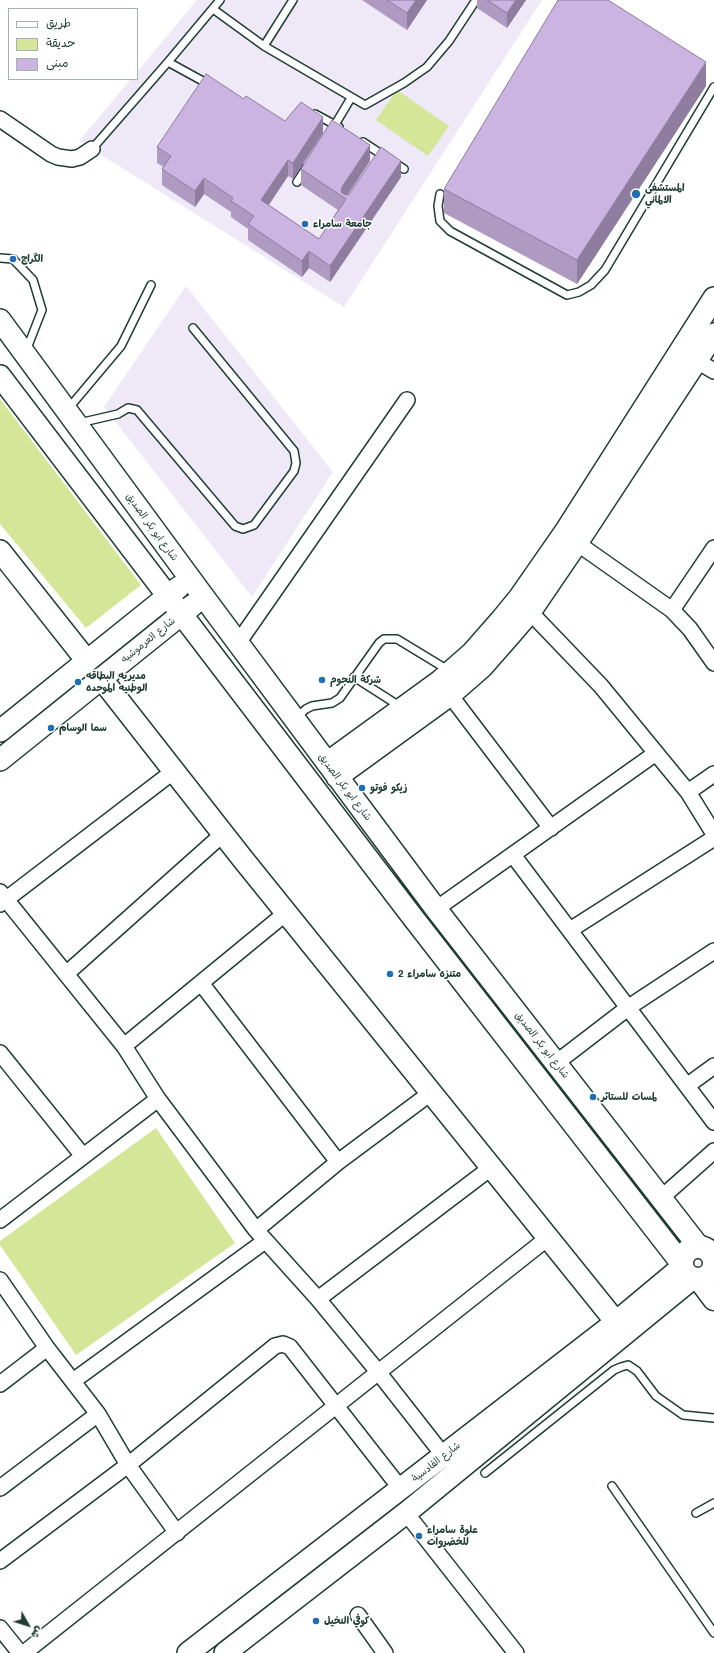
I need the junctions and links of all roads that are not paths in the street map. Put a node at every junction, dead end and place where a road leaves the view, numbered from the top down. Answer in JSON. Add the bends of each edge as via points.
{"nodes":[{"id":1,"x":220,"y":0,"type":"edge"},
{"id":2,"x":293,"y":0,"type":"edge"},
{"id":3,"x":476,"y":0,"type":"edge"},
{"id":4,"x":213,"y":9,"type":"junction"},
{"id":5,"x":264,"y":46,"type":"junction"},
{"id":6,"x":168,"y":62,"type":"junction"},
{"id":7,"x":714,"y":87,"type":"edge"},
{"id":8,"x":217,"y":89,"type":"edge"},
{"id":9,"x":351,"y":98,"type":"junction"},
{"id":10,"x":308,"y":111,"type":"edge"},
{"id":11,"x":0,"y":119,"type":"edge"},
{"id":12,"x":333,"y":128,"type":"junction"},
{"id":13,"x":344,"y":130,"type":"edge"},
{"id":14,"x":356,"y":138,"type":"edge"},
{"id":15,"x":92,"y":150,"type":"joint"},
{"id":16,"x":381,"y":154,"type":"junction"},
{"id":17,"x":377,"y":161,"type":"edge"},
{"id":18,"x":310,"y":163,"type":"edge"},
{"id":19,"x":404,"y":169,"type":"dead end"},
{"id":20,"x":297,"y":182,"type":"dead end"},
{"id":21,"x":440,"y":194,"type":"dead end"},
{"id":22,"x":0,"y":258,"type":"edge"},
{"id":23,"x":151,"y":285,"type":"dead end"},
{"id":24,"x":714,"y":298,"type":"edge"},
{"id":25,"x":0,"y":320,"type":"edge"},
{"id":26,"x":193,"y":328,"type":"dead end"},
{"id":27,"x":714,"y":334,"type":"edge"},
{"id":28,"x":25,"y":355,"type":"junction"},
{"id":29,"x":706,"y":366,"type":"edge"},
{"id":30,"x":0,"y":376,"type":"edge"},
{"id":31,"x":407,"y":400,"type":"dead end"},
{"id":32,"x":71,"y":417,"type":"junction"},
{"id":33,"x":577,"y":543,"type":"junction"},
{"id":34,"x":714,"y":549,"type":"edge"},
{"id":35,"x":0,"y":551,"type":"edge"},
{"id":36,"x":190,"y":578,"type":"junction"},
{"id":37,"x":168,"y":596,"type":"junction"},
{"id":38,"x":203,"y":596,"type":"junction"},
{"id":39,"x":672,"y":610,"type":"junction"},
{"id":40,"x":530,"y":612,"type":"junction"},
{"id":41,"x":181,"y":614,"type":"junction"},
{"id":42,"x":238,"y":643,"type":"junction"},
{"id":43,"x":87,"y":661,"type":"junction"},
{"id":44,"x":714,"y":663,"type":"edge"},
{"id":45,"x":450,"y":672,"type":"junction"},
{"id":46,"x":354,"y":677,"type":"junction"},
{"id":47,"x":101,"y":678,"type":"junction"},
{"id":48,"x":450,"y":695,"type":"junction"},
{"id":49,"x":402,"y":707,"type":"junction"},
{"id":50,"x":295,"y":719,"type":"junction"},
{"id":51,"x":3,"y":724,"type":"edge"},
{"id":52,"x":656,"y":753,"type":"junction"},
{"id":53,"x":0,"y":760,"type":"edge"},
{"id":54,"x":332,"y":770,"type":"junction"},
{"id":55,"x":174,"y":771,"type":"junction"},
{"id":56,"x":714,"y":774,"type":"edge"},
{"id":57,"x":688,"y":792,"type":"junction"},
{"id":58,"x":551,"y":828,"type":"junction"},
{"id":59,"x":223,"y":834,"type":"junction"},
{"id":60,"x":714,"y":834,"type":"edge"},
{"id":61,"x":714,"y":838,"type":"edge"},
{"id":62,"x":513,"y":855,"type":"junction"},
{"id":63,"x":2,"y":899,"type":"edge"},
{"id":64,"x":436,"y":909,"type":"junction"},
{"id":65,"x":286,"y":913,"type":"junction"},
{"id":66,"x":570,"y":930,"type":"junction"},
{"id":67,"x":714,"y":951,"type":"edge"},
{"id":68,"x":66,"y":974,"type":"junction"},
{"id":69,"x":201,"y":983,"type":"junction"},
{"id":70,"x":629,"y":1007,"type":"junction"},
{"id":71,"x":124,"y":1046,"type":"junction"},
{"id":72,"x":0,"y":1053,"type":"edge"},
{"id":73,"x":556,"y":1063,"type":"junction"},
{"id":74,"x":714,"y":1066,"type":"edge"},
{"id":75,"x":688,"y":1085,"type":"junction"},
{"id":76,"x":432,"y":1092,"type":"junction"},
{"id":77,"x":158,"y":1099,"type":"junction"},
{"id":78,"x":714,"y":1122,"type":"edge"},
{"id":79,"x":714,"y":1151,"type":"edge"},
{"id":80,"x":83,"y":1156,"type":"junction"},
{"id":81,"x":338,"y":1162,"type":"junction"},
{"id":82,"x":492,"y":1167,"type":"junction"},
{"id":83,"x":661,"y":1198,"type":"junction"},
{"id":84,"x":0,"y":1220,"type":"edge"},
{"id":85,"x":261,"y":1236,"type":"junction"},
{"id":86,"x":548,"y":1237,"type":"junction"},
{"id":87,"x":707,"y":1244,"type":"edge"},
{"id":88,"x":701,"y":1270,"type":"edge"},
{"id":89,"x":1,"y":1285,"type":"edge"},
{"id":90,"x":318,"y":1299,"type":"junction"},
{"id":91,"x":714,"y":1299,"type":"edge"},
{"id":92,"x":616,"y":1322,"type":"junction"},
{"id":93,"x":47,"y":1348,"type":"junction"},
{"id":94,"x":379,"y":1373,"type":"junction"},
{"id":95,"x":73,"y":1381,"type":"junction"},
{"id":96,"x":0,"y":1384,"type":"edge"},
{"id":97,"x":337,"y":1406,"type":"junction"},
{"id":98,"x":98,"y":1414,"type":"junction"},
{"id":99,"x":714,"y":1418,"type":"edge"},
{"id":100,"x":444,"y":1456,"type":"junction"},
{"id":101,"x":128,"y":1465,"type":"junction"},
{"id":102,"x":485,"y":1473,"type":"dead end"},
{"id":103,"x":612,"y":1486,"type":"dead end"},
{"id":104,"x":0,"y":1488,"type":"edge"},
{"id":105,"x":401,"y":1489,"type":"junction"},
{"id":106,"x":714,"y":1503,"type":"edge"},
{"id":107,"x":406,"y":1513,"type":"junction"},
{"id":108,"x":696,"y":1513,"type":"dead end"},
{"id":109,"x":177,"y":1533,"type":"junction"},
{"id":110,"x":0,"y":1561,"type":"edge"},
{"id":111,"x":358,"y":1615,"type":"dead end"},
{"id":112,"x":0,"y":1628,"type":"edge"},
{"id":113,"x":714,"y":1633,"type":"edge"},
{"id":114,"x":20,"y":1653,"type":"edge"},
{"id":115,"x":24,"y":1653,"type":"edge"},
{"id":116,"x":188,"y":1653,"type":"edge"},
{"id":117,"x":225,"y":1653,"type":"edge"},
{"id":118,"x":385,"y":1653,"type":"edge"},
{"id":119,"x":516,"y":1653,"type":"edge"}],
"edges":[{"from":1,"to":4,"type":"lane"},
{"from":2,"to":5,"type":"lane"},
{"from":3,"to":9,"type":"lane","via":[[449,41],[427,67],[365,105]]},
{"from":4,"to":5,"type":"lane"},
{"from":4,"to":6,"type":"lane"},
{"from":5,"to":9,"type":"lane"},
{"from":6,"to":8,"type":"lane"},
{"from":6,"to":15,"type":"lane"},
{"from":7,"to":21,"type":"lane","via":[[605,270],[591,285],[579,292],[567,295],[450,231],[440,221]]},
{"from":9,"to":12,"type":"lane"},
{"from":10,"to":12,"type":"lane"},
{"from":11,"to":15,"type":"street","via":[[58,157],[72,159]]},
{"from":12,"to":13,"type":"lane"},
{"from":14,"to":16,"type":"lane"},
{"from":16,"to":17,"type":"lane"},
{"from":16,"to":19,"type":"lane"},
{"from":18,"to":20,"type":"lane"},
{"from":22,"to":28,"type":"lane","via":[[13,259],[33,280],[42,310]]},
{"from":23,"to":32,"type":"lane","via":[[121,346]]},
{"from":24,"to":45,"type":"main road","via":[[567,529],[524,591],[487,637]]},
{"from":25,"to":28,"type":"main road","name":"شارع ابو بكر الصديق"},
{"from":26,"to":32,"type":"lane","via":[[294,451],[294,470],[254,525],[243,529],[235,526],[138,410],[128,408],[118,414]]},
{"from":27,"to":29,"type":"main road"},
{"from":28,"to":32,"type":"main road","name":"شارع ابو بكر الصديق"},
{"from":29,"to":33,"type":"main road"},
{"from":30,"to":37,"type":"main road"},
{"from":31,"to":42,"type":"street"},
{"from":32,"to":36,"type":"main road","name":"شارع ابو بكر الصديق"},
{"from":33,"to":39,"type":"street"},
{"from":33,"to":40,"type":"main road"},
{"from":34,"to":39,"type":"street"},
{"from":35,"to":43,"type":"main road"},
{"from":36,"to":37,"type":"main road"},
{"from":36,"to":38,"type":"main road","name":"شارع ابو بكر الصديق"},
{"from":37,"to":41,"type":"main road"},
{"from":37,"to":43,"type":"main road"},
{"from":38,"to":41,"type":"main road","name":"شارع العرموشيه"},
{"from":38,"to":42,"type":"main road","name":"شارع ابو بكر الصديق"},
{"from":39,"to":44,"type":"street","via":[[690,629]]},
{"from":40,"to":48,"type":"main road","via":[[482,667]]},
{"from":40,"to":52,"type":"street","via":[[601,686]]},
{"from":41,"to":47,"type":"main road","name":"شارع العرموشيه"},
{"from":41,"to":88,"type":"main road","via":[[407,908]]},
{"from":42,"to":50,"type":"main road","name":"شارع ابو بكر الصديق"},
{"from":43,"to":51,"type":"main road"},
{"from":45,"to":46,"type":"lane","via":[[397,639],[391,638],[379,643]]},
{"from":45,"to":49,"type":"main road"},
{"from":46,"to":49,"type":"lane"},
{"from":46,"to":50,"type":"lane","via":[[336,701],[312,706]]},
{"from":47,"to":53,"type":"main road","name":"شارع العرموشيه"},
{"from":47,"to":55,"type":"main road"},
{"from":48,"to":54,"type":"main road"},
{"from":48,"to":58,"type":"street"},
{"from":49,"to":54,"type":"main road"},
{"from":50,"to":54,"type":"main road","name":"شارع ابو بكر الصديق"},
{"from":52,"to":57,"type":"street"},
{"from":52,"to":58,"type":"street"},
{"from":54,"to":64,"type":"main road","name":"شارع ابو بكر الصديق"},
{"from":55,"to":59,"type":"main road"},
{"from":55,"to":63,"type":"street"},
{"from":56,"to":57,"type":"street"},
{"from":57,"to":60,"type":"street"},
{"from":58,"to":62,"type":"street"},
{"from":59,"to":65,"type":"main road"},
{"from":59,"to":68,"type":"street"},
{"from":61,"to":66,"type":"street"},
{"from":62,"to":64,"type":"street"},
{"from":62,"to":66,"type":"street"},
{"from":63,"to":68,"type":"street"},
{"from":64,"to":73,"type":"main road","name":"شارع ابو بكر الصديق"},
{"from":65,"to":69,"type":"street"},
{"from":65,"to":76,"type":"main road"},
{"from":66,"to":70,"type":"street"},
{"from":67,"to":70,"type":"street"},
{"from":68,"to":71,"type":"street"},
{"from":69,"to":71,"type":"street"},
{"from":69,"to":81,"type":"street"},
{"from":70,"to":73,"type":"street"},
{"from":70,"to":75,"type":"street"},
{"from":71,"to":77,"type":"street"},
{"from":72,"to":80,"type":"street"},
{"from":73,"to":83,"type":"main road","name":"شارع ابو بكر الصديق"},
{"from":74,"to":75,"type":"street"},
{"from":75,"to":78,"type":"street"},
{"from":76,"to":81,"type":"street"},
{"from":76,"to":82,"type":"main road"},
{"from":77,"to":80,"type":"street"},
{"from":77,"to":85,"type":"street"},
{"from":79,"to":83,"type":"street"},
{"from":80,"to":84,"type":"street"},
{"from":81,"to":85,"type":"street"},
{"from":82,"to":86,"type":"main road"},
{"from":82,"to":90,"type":"street"},
{"from":83,"to":87,"type":"main road","name":"شارع ابو بكر الصديق"},
{"from":85,"to":90,"type":"street"},
{"from":85,"to":95,"type":"street"},
{"from":86,"to":92,"type":"main road"},
{"from":86,"to":94,"type":"street"},
{"from":87,"to":88,"type":"main road","via":[[694,1248],[683,1257]]},
{"from":88,"to":91,"type":"main road"},
{"from":88,"to":92,"type":"main road","name":"شارع القادسية"},
{"from":88,"to":107,"type":"main road","name":"شارع القادسية"},
{"from":89,"to":93,"type":"street"},
{"from":90,"to":94,"type":"street"},
{"from":92,"to":100,"type":"main road","name":"شارع القادسية"},
{"from":93,"to":95,"type":"street"},
{"from":93,"to":96,"type":"street"},
{"from":94,"to":97,"type":"street"},
{"from":94,"to":100,"type":"street"},
{"from":95,"to":98,"type":"street"},
{"from":97,"to":101,"type":"street","via":[[290,1347],[284,1344],[275,1346]]},
{"from":97,"to":105,"type":"street"},
{"from":97,"to":109,"type":"street"},
{"from":98,"to":101,"type":"street"},
{"from":98,"to":104,"type":"street"},
{"from":99,"to":102,"type":"lane","via":[[683,1415],[674,1410],[656,1396],[637,1371],[628,1365],[614,1370]]},
{"from":100,"to":105,"type":"main road","name":"شارع القادسية"},
{"from":101,"to":109,"type":"street"},
{"from":101,"to":110,"type":"street"},
{"from":103,"to":113,"type":"lane"},
{"from":105,"to":116,"type":"main road","name":"شارع القادسية"},
{"from":106,"to":108,"type":"lane"},
{"from":107,"to":117,"type":"main road","name":"شارع القادسية"},
{"from":107,"to":119,"type":"street"},
{"from":109,"to":115,"type":"street"},
{"from":111,"to":118,"type":"street"},
{"from":112,"to":114,"type":"street"}]}
